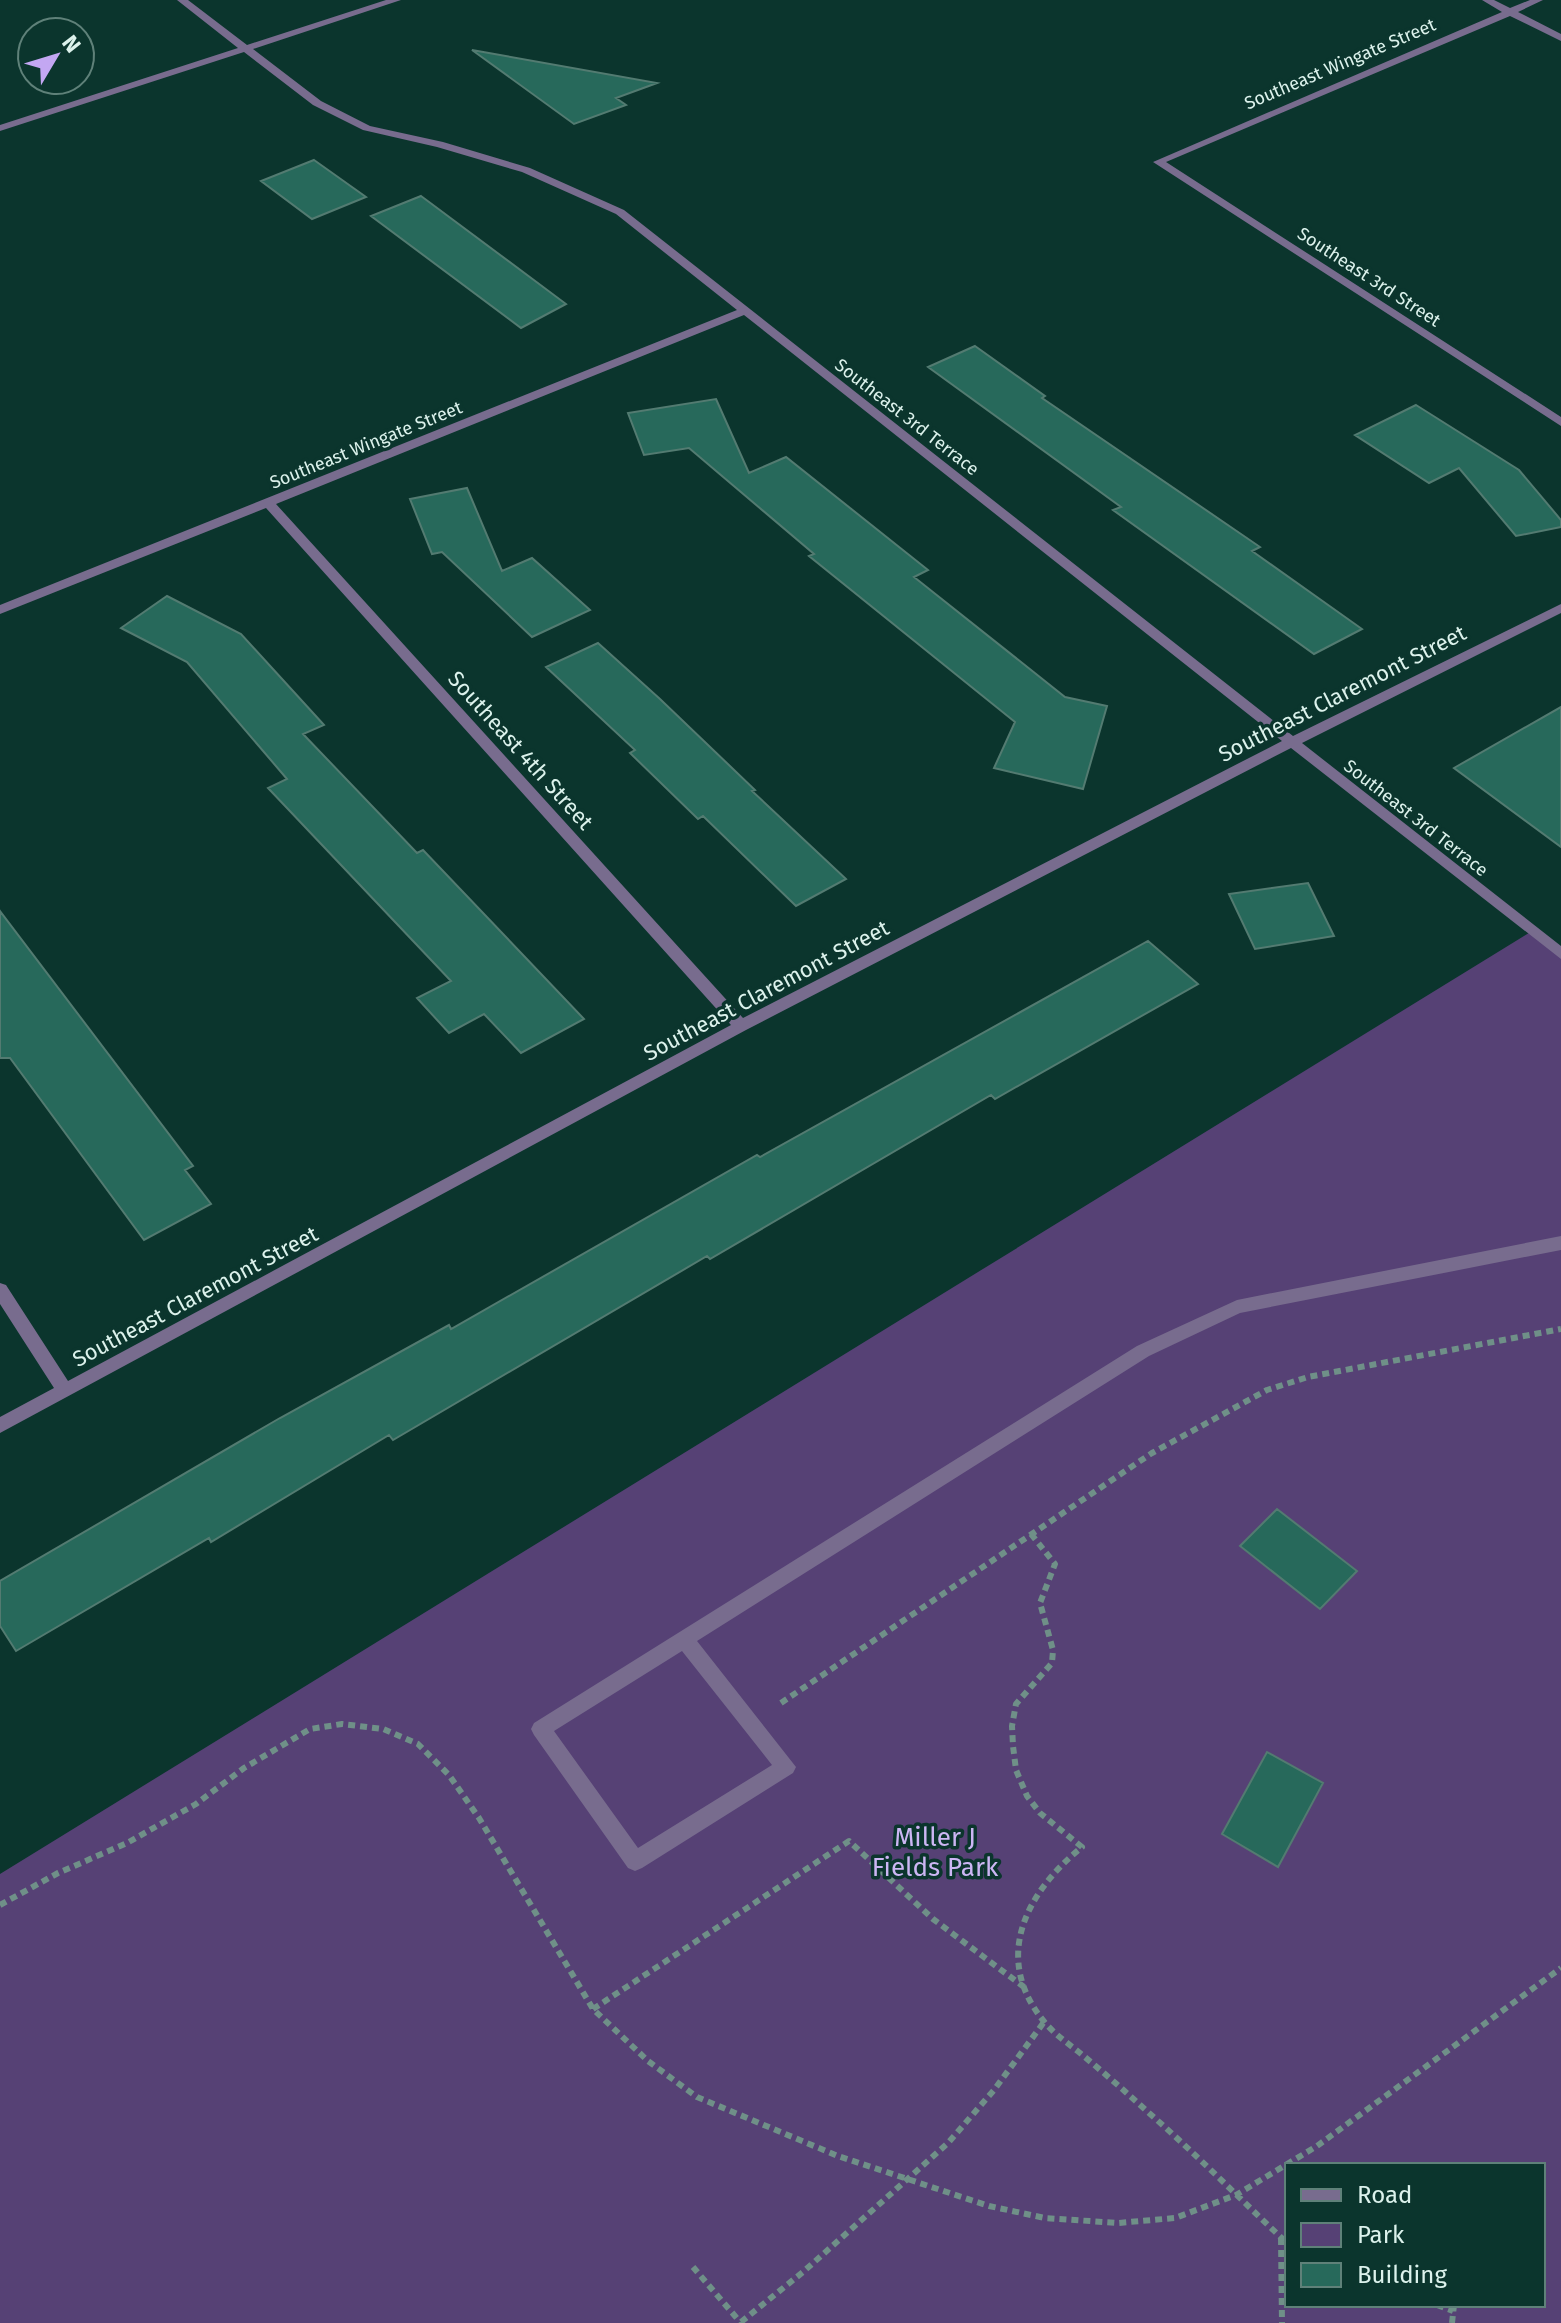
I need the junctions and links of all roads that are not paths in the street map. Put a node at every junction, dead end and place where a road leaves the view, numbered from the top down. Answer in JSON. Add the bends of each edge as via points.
{"nodes":[{"id":1,"x":182,"y":0,"type":"edge"},
{"id":2,"x":396,"y":0,"type":"edge"},
{"id":3,"x":1487,"y":0,"type":"edge"},
{"id":4,"x":1538,"y":0,"type":"edge"},
{"id":5,"x":1508,"y":11,"type":"junction"},
{"id":6,"x":1561,"y":38,"type":"edge"},
{"id":7,"x":242,"y":49,"type":"junction"},
{"id":8,"x":0,"y":128,"type":"edge"},
{"id":9,"x":1158,"y":162,"type":"joint"},
{"id":10,"x":745,"y":311,"type":"junction"},
{"id":11,"x":1561,"y":422,"type":"edge"},
{"id":12,"x":269,"y":504,"type":"junction"},
{"id":13,"x":1561,"y":608,"type":"edge"},
{"id":14,"x":0,"y":610,"type":"edge"},
{"id":15,"x":1290,"y":743,"type":"junction"},
{"id":16,"x":1561,"y":954,"type":"edge"},
{"id":17,"x":741,"y":1026,"type":"junction"},
{"id":18,"x":1561,"y":1243,"type":"edge"},
{"id":19,"x":0,"y":1290,"type":"edge"},
{"id":20,"x":65,"y":1391,"type":"junction"},
{"id":21,"x":0,"y":1426,"type":"edge"},
{"id":22,"x":684,"y":1639,"type":"junction"}],
"edges":[{"from":1,"to":7,"type":"street","name":"Southeast 3rd Terrace"},
{"from":2,"to":7,"type":"street"},
{"from":3,"to":5,"type":"street"},
{"from":4,"to":5,"type":"street","name":"Southeast Wingate Street"},
{"from":5,"to":6,"type":"street"},
{"from":5,"to":9,"type":"street","name":"Southeast Wingate Street"},
{"from":7,"to":8,"type":"street"},
{"from":7,"to":10,"type":"street","name":"Southeast 3rd Terrace","via":[[317,103],[367,128],[526,170],[620,212]]},
{"from":9,"to":11,"type":"street","name":"Southeast 3rd Street"},
{"from":10,"to":12,"type":"street","name":"Southeast Wingate Street"},
{"from":10,"to":15,"type":"street","name":"Southeast 3rd Terrace"},
{"from":12,"to":14,"type":"street","name":"Southeast Wingate Street"},
{"from":12,"to":17,"type":"street","name":"Southeast 4th Street"},
{"from":13,"to":15,"type":"street","name":"Southeast Claremont Street"},
{"from":15,"to":16,"type":"street","name":"Southeast 3rd Terrace"},
{"from":15,"to":17,"type":"street","name":"Southeast Claremont Street"},
{"from":17,"to":20,"type":"street","name":"Southeast Claremont Street"},
{"from":18,"to":22,"type":"street","via":[[1237,1307],[1143,1351]]},
{"from":19,"to":20,"type":"street"},
{"from":20,"to":21,"type":"street","name":"Southeast Claremont Street"},
{"from":22,"to":22,"type":"street","via":[[541,1729],[635,1861],[786,1767]]}]}
